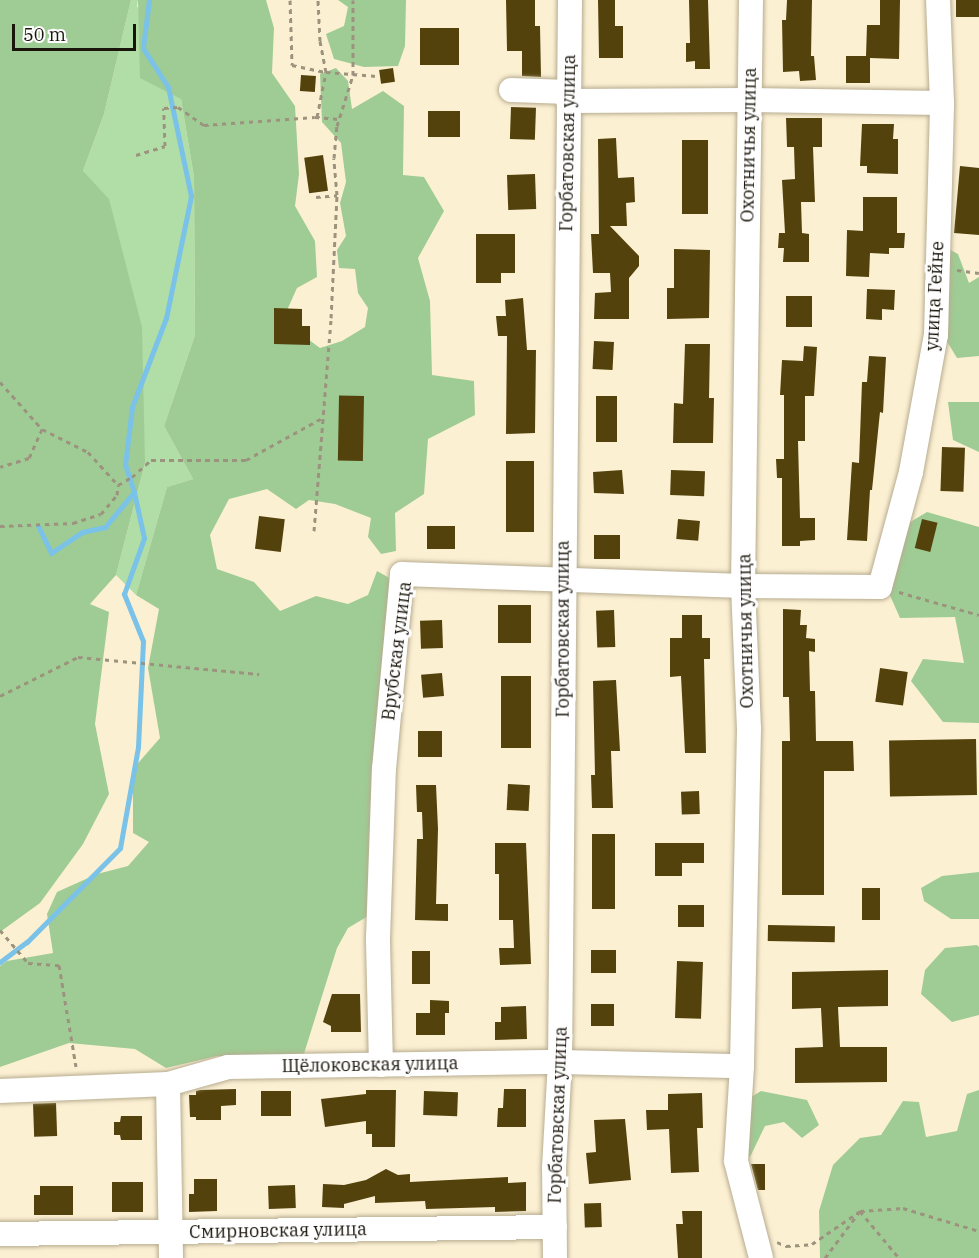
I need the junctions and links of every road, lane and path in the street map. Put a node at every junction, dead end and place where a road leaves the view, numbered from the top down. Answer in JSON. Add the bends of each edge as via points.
{"nodes":[{"id":1,"x":290,"y":0,"type":"edge"},
{"id":2,"x":318,"y":0,"type":"edge"},
{"id":3,"x":353,"y":0,"type":"edge"},
{"id":4,"x":570,"y":0,"type":"edge"},
{"id":5,"x":751,"y":0,"type":"edge"},
{"id":6,"x":938,"y":0,"type":"edge"},
{"id":7,"x":326,"y":72,"type":"junction"},
{"id":8,"x":353,"y":75,"type":"junction"},
{"id":9,"x":377,"y":76,"type":"dead end"},
{"id":10,"x":511,"y":90,"type":"dead end"},
{"id":11,"x":568,"y":96,"type":"junction"},
{"id":12,"x":749,"y":100,"type":"junction"},
{"id":13,"x":942,"y":103,"type":"junction"},
{"id":14,"x":317,"y":117,"type":"junction"},
{"id":15,"x":339,"y":118,"type":"junction"},
{"id":16,"x":136,"y":155,"type":"dead end"},
{"id":17,"x":337,"y":195,"type":"junction"},
{"id":18,"x":316,"y":197,"type":"dead end"},
{"id":19,"x":0,"y":382,"type":"edge"},
{"id":20,"x":323,"y":418,"type":"junction"},
{"id":21,"x":42,"y":429,"type":"junction"},
{"id":22,"x":0,"y":467,"type":"edge"},
{"id":23,"x":118,"y":485,"type":"junction"},
{"id":24,"x":0,"y":526,"type":"edge"},
{"id":25,"x":314,"y":531,"type":"dead end"},
{"id":26,"x":564,"y":579,"type":"junction"},
{"id":27,"x":744,"y":586,"type":"junction"},
{"id":28,"x":880,"y":587,"type":"junction"},
{"id":29,"x":979,"y":615,"type":"edge"},
{"id":30,"x":259,"y":674,"type":"dead end"},
{"id":31,"x":0,"y":696,"type":"edge"},
{"id":32,"x":0,"y":930,"type":"edge"},
{"id":33,"x":560,"y":1062,"type":"junction"},
{"id":34,"x":381,"y":1065,"type":"junction"},
{"id":35,"x":742,"y":1066,"type":"junction"},
{"id":36,"x":168,"y":1084,"type":"junction"},
{"id":37,"x":80,"y":1088,"type":"junction"},
{"id":38,"x":0,"y":1091,"type":"edge"},
{"id":39,"x":860,"y":1211,"type":"junction"},
{"id":40,"x":555,"y":1227,"type":"junction"},
{"id":41,"x":979,"y":1231,"type":"edge"},
{"id":42,"x":172,"y":1232,"type":"junction"},
{"id":43,"x":755,"y":1232,"type":"junction"},
{"id":44,"x":0,"y":1234,"type":"edge"},
{"id":45,"x":171,"y":1258,"type":"edge"},
{"id":46,"x":555,"y":1258,"type":"edge"},
{"id":47,"x":761,"y":1258,"type":"edge"},
{"id":48,"x":825,"y":1258,"type":"edge"},
{"id":49,"x":899,"y":1258,"type":"edge"}],
"edges":[{"from":1,"to":7,"type":"path","via":[[292,65]]},
{"from":2,"to":7,"type":"path"},
{"from":3,"to":8,"type":"path"},
{"from":4,"to":11,"type":"street","name":"Горбатовская улица"},
{"from":5,"to":12,"type":"street","name":"Охотничья улица"},
{"from":6,"to":13,"type":"street","name":"улица Гейне"},
{"from":7,"to":8,"type":"path"},
{"from":7,"to":14,"type":"path"},
{"from":8,"to":9,"type":"path"},
{"from":8,"to":15,"type":"path"},
{"from":10,"to":11,"type":"street"},
{"from":11,"to":12,"type":"street"},
{"from":11,"to":26,"type":"street","name":"Горбатовская улица"},
{"from":12,"to":13,"type":"street"},
{"from":12,"to":27,"type":"street","name":"Охотничья улица"},
{"from":13,"to":28,"type":"street","name":"улица Гейне","via":[[936,335],[910,472]]},
{"from":14,"to":15,"type":"path"},
{"from":14,"to":16,"type":"path","via":[[204,125],[178,106],[164,108],[165,146]]},
{"from":15,"to":17,"type":"path","via":[[334,158]]},
{"from":17,"to":18,"type":"path"},
{"from":17,"to":20,"type":"path"},
{"from":19,"to":21,"type":"path"},
{"from":20,"to":23,"type":"path","via":[[246,460],[151,460]]},
{"from":20,"to":25,"type":"path"},
{"from":21,"to":22,"type":"path","via":[[29,458]]},
{"from":21,"to":23,"type":"path","via":[[88,452]]},
{"from":23,"to":24,"type":"path","via":[[117,495],[101,514],[73,523]]},
{"from":26,"to":27,"type":"street","name":"Врубская улица"},
{"from":26,"to":33,"type":"street","name":"Горбатовская улица"},
{"from":26,"to":34,"type":"street","name":"Врубская улица","via":[[402,574],[384,769],[378,938]]},
{"from":27,"to":28,"type":"street","name":"Врубская улица"},
{"from":27,"to":35,"type":"street","name":"Охотничья улица","via":[[749,729]]},
{"from":28,"to":29,"type":"path"},
{"from":30,"to":31,"type":"path","via":[[78,657]]},
{"from":32,"to":37,"type":"path","via":[[28,963],[59,965]]},
{"from":33,"to":34,"type":"street","name":"Щёлоковская улица"},
{"from":33,"to":35,"type":"street","name":"Щёлоковская улица"},
{"from":33,"to":40,"type":"street","name":"Горбатовская улица"},
{"from":34,"to":36,"type":"street","name":"Щёлоковская улица","via":[[228,1067]]},
{"from":35,"to":43,"type":"street","name":"Охотничья улица","via":[[736,1161]]},
{"from":36,"to":37,"type":"street","name":"Щёлоковская улица"},
{"from":36,"to":42,"type":"street"},
{"from":37,"to":38,"type":"street","name":"Щёлоковская улица"},
{"from":39,"to":41,"type":"path","via":[[903,1208]]},
{"from":39,"to":43,"type":"path","via":[[812,1244],[786,1246]]},
{"from":39,"to":48,"type":"path"},
{"from":39,"to":49,"type":"path"},
{"from":40,"to":42,"type":"street","name":"Смирновская улица"},
{"from":40,"to":46,"type":"street","name":"Горбатовская улица"},
{"from":42,"to":44,"type":"street","name":"Смирновская улица"},
{"from":42,"to":45,"type":"street"},
{"from":43,"to":47,"type":"street","name":"Охотничья улица"}]}
